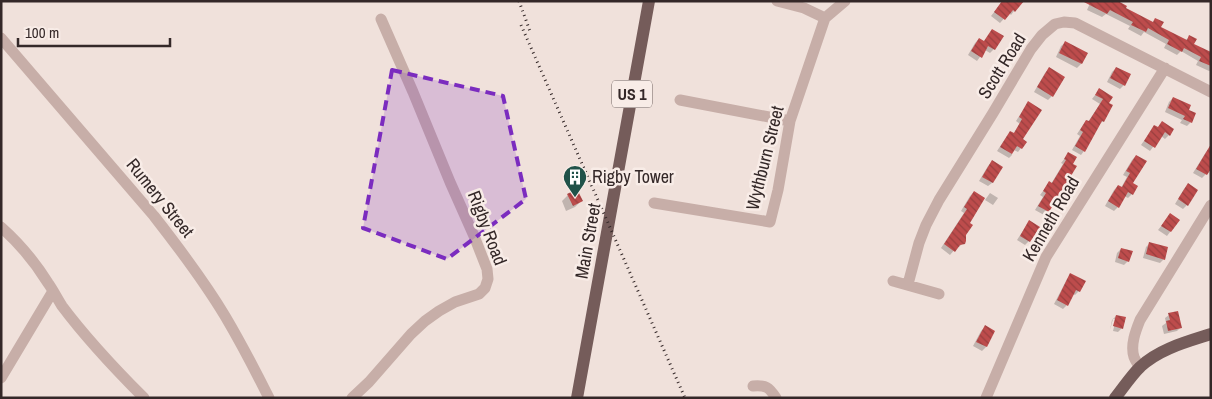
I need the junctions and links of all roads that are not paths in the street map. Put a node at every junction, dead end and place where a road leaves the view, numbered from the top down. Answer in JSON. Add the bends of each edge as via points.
{"nodes":[{"id":1,"x":649,"y":1,"type":"edge"},
{"id":2,"x":777,"y":1,"type":"edge"},
{"id":3,"x":845,"y":1,"type":"edge"},
{"id":4,"x":825,"y":18,"type":"junction"},
{"id":5,"x":381,"y":19,"type":"dead end"},
{"id":6,"x":1,"y":38,"type":"edge"},
{"id":7,"x":1165,"y":68,"type":"junction"},
{"id":8,"x":1211,"y":92,"type":"edge"},
{"id":9,"x":680,"y":100,"type":"dead end"},
{"id":10,"x":790,"y":121,"type":"junction"},
{"id":11,"x":654,"y":203,"type":"dead end"},
{"id":12,"x":1211,"y":205,"type":"edge"},
{"id":13,"x":1,"y":226,"type":"edge"},
{"id":14,"x":893,"y":281,"type":"dead end"},
{"id":15,"x":908,"y":284,"type":"junction"},
{"id":16,"x":53,"y":291,"type":"junction"},
{"id":17,"x":939,"y":294,"type":"dead end"},
{"id":18,"x":1211,"y":334,"type":"edge"},
{"id":19,"x":1140,"y":368,"type":"junction"},
{"id":20,"x":1,"y":378,"type":"edge"},
{"id":21,"x":753,"y":386,"type":"dead end"},
{"id":22,"x":142,"y":397,"type":"edge"},
{"id":23,"x":269,"y":398,"type":"edge"},
{"id":24,"x":352,"y":398,"type":"edge"},
{"id":25,"x":577,"y":398,"type":"edge"},
{"id":26,"x":776,"y":398,"type":"edge"},
{"id":27,"x":986,"y":398,"type":"edge"},
{"id":28,"x":1115,"y":398,"type":"edge"}],
"edges":[{"from":1,"to":25,"type":"main road","name":"Main Street","number":"US 1"},
{"from":2,"to":4,"type":"street"},
{"from":3,"to":4,"type":"street"},
{"from":4,"to":10,"type":"street","name":"Wythburn Street"},
{"from":5,"to":24,"type":"street","name":"Rigby Road","via":[[474,236],[488,279],[479,294],[455,302],[425,321]]},
{"from":6,"to":23,"type":"street","name":"Rumery Street","via":[[176,245],[225,316]]},
{"from":7,"to":8,"type":"street","name":"Scott Road"},
{"from":7,"to":15,"type":"street","name":"Scott Road","via":[[1076,23],[1055,24],[1042,35],[1026,57],[935,208],[919,243]]},
{"from":7,"to":27,"type":"street","name":"Kenneth Road","via":[[1046,257]]},
{"from":9,"to":10,"type":"street"},
{"from":10,"to":11,"type":"street","name":"Wythburn Street","via":[[770,222]]},
{"from":12,"to":19,"type":"street","via":[[1140,320],[1133,351]]},
{"from":13,"to":16,"type":"street"},
{"from":14,"to":15,"type":"street"},
{"from":15,"to":17,"type":"street"},
{"from":16,"to":20,"type":"street"},
{"from":16,"to":22,"type":"street","via":[[62,306]]},
{"from":18,"to":19,"type":"main road","via":[[1158,354]]},
{"from":19,"to":28,"type":"main road"},
{"from":21,"to":26,"type":"street","via":[[771,389]]}]}
